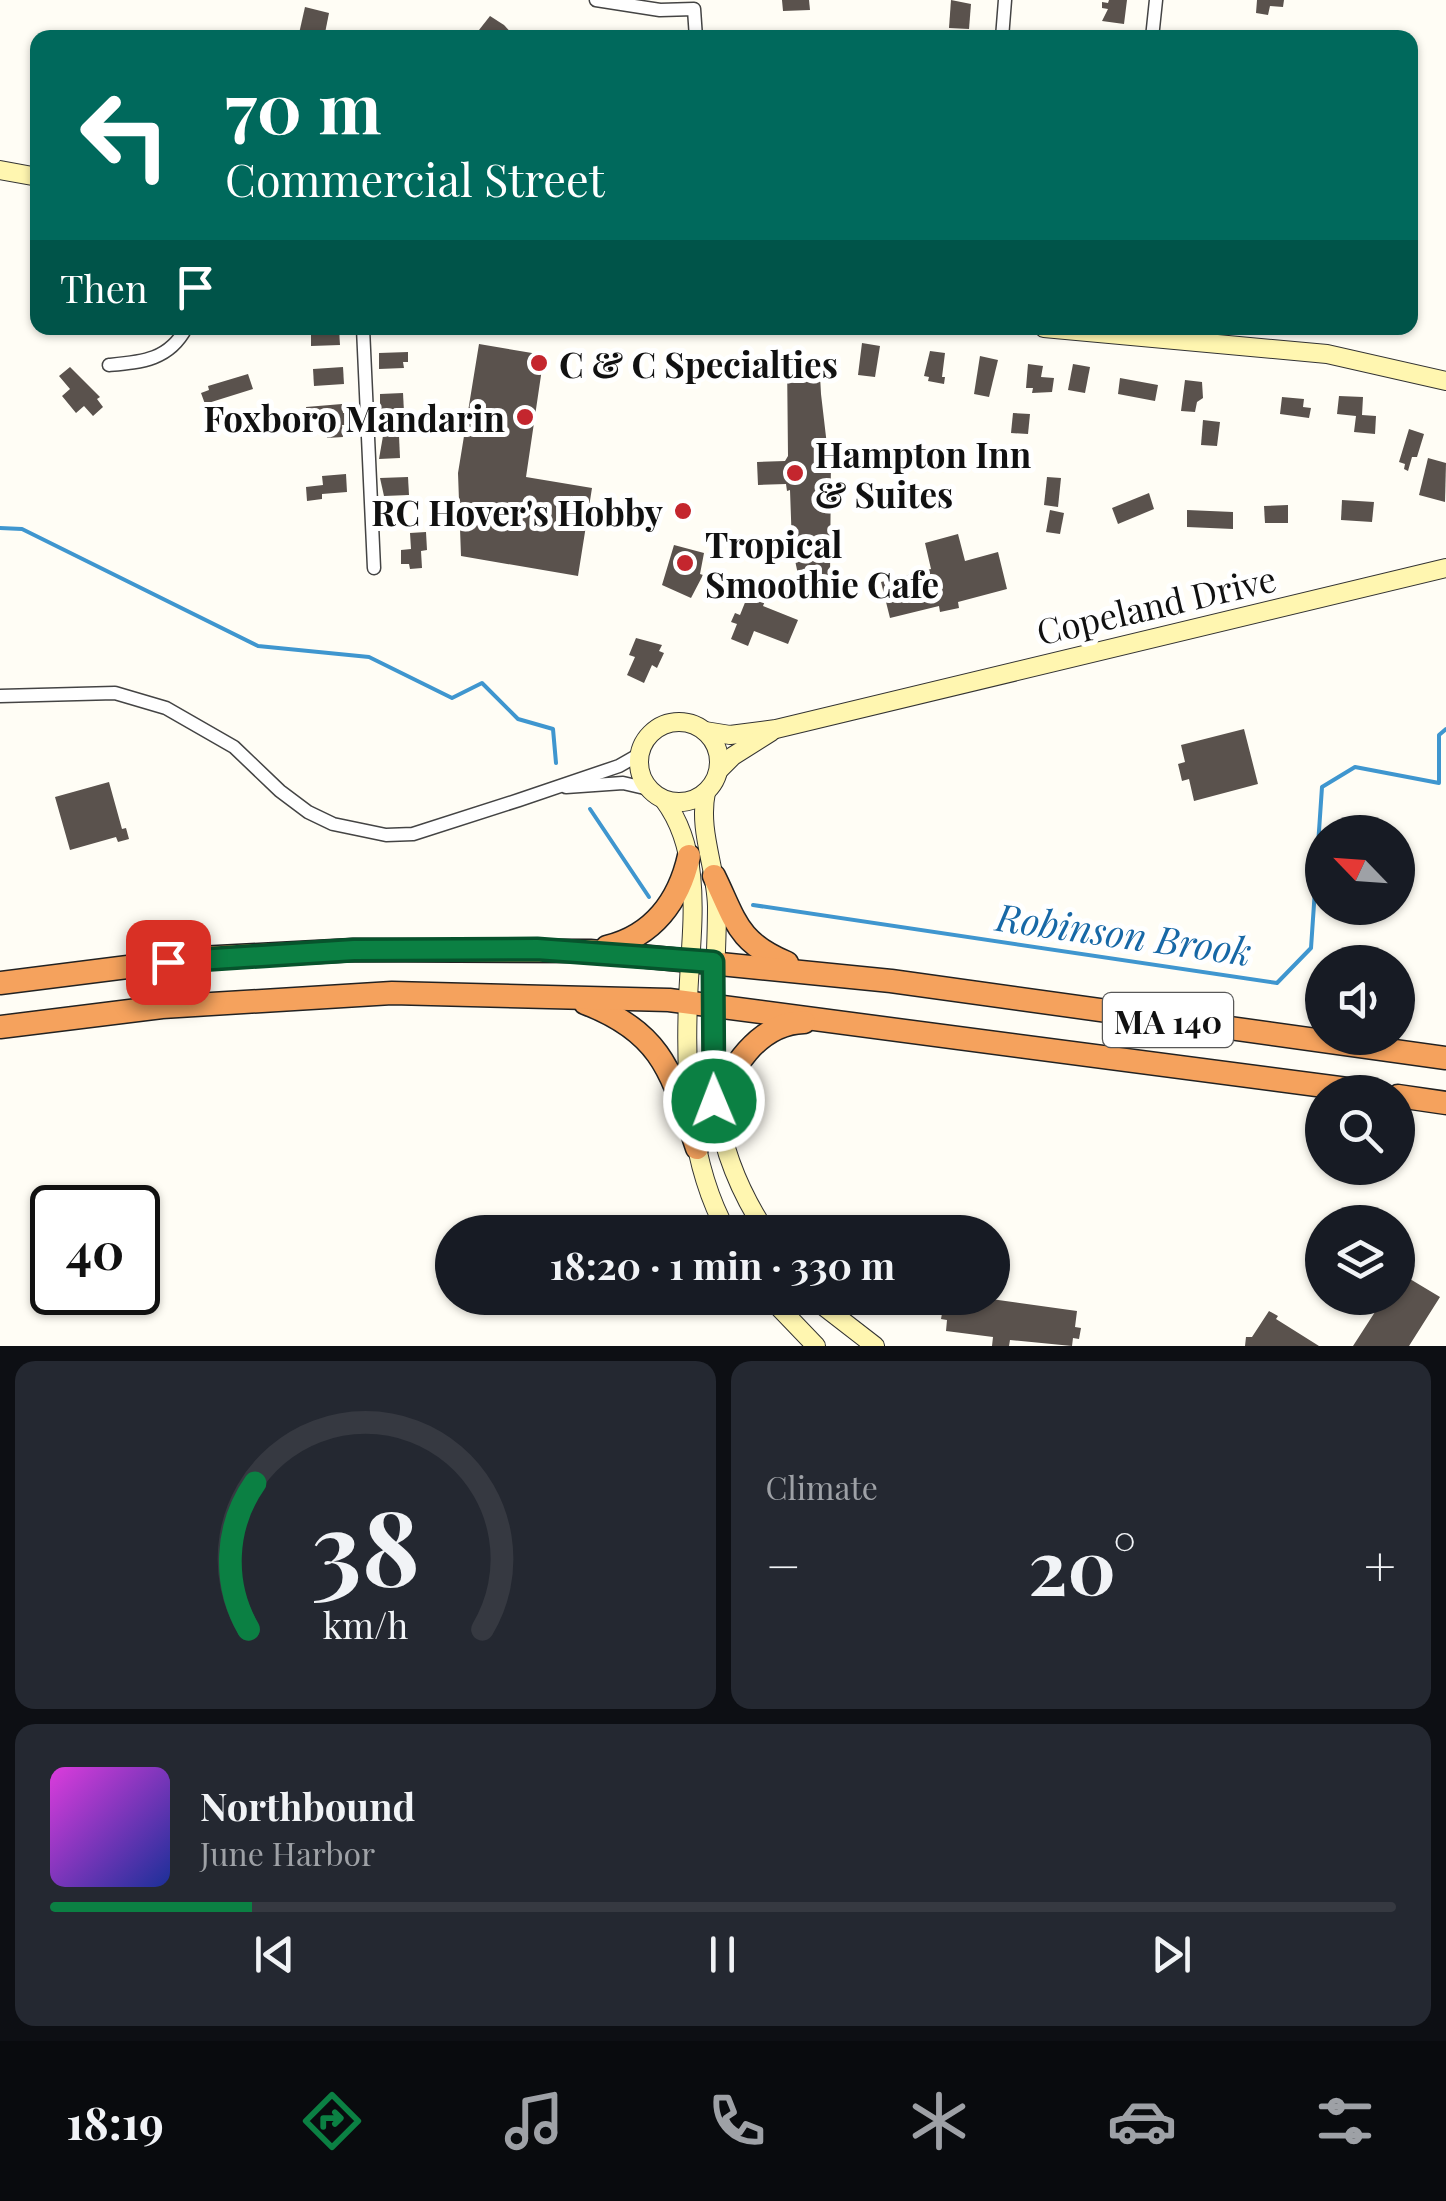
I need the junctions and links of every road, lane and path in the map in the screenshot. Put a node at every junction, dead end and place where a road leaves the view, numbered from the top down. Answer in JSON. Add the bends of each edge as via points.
{"nodes":[{"id":1,"x":596,"y":0,"type":"edge"},
{"id":2,"x":1005,"y":0,"type":"edge"},
{"id":3,"x":1156,"y":0,"type":"edge"},
{"id":4,"x":695,"y":30,"type":"edge"},
{"id":5,"x":1003,"y":30,"type":"edge"},
{"id":6,"x":1153,"y":30,"type":"edge"},
{"id":7,"x":0,"y":170,"type":"edge"},
{"id":8,"x":30,"y":176,"type":"edge"},
{"id":9,"x":180,"y":335,"type":"edge"},
{"id":10,"x":363,"y":335,"type":"edge"},
{"id":11,"x":1157,"y":335,"type":"edge"},
{"id":12,"x":108,"y":365,"type":"dead end"},
{"id":13,"x":1446,"y":381,"type":"edge"},
{"id":14,"x":374,"y":568,"type":"dead end"},
{"id":15,"x":1446,"y":568,"type":"edge"},
{"id":16,"x":0,"y":696,"type":"edge"},
{"id":17,"x":776,"y":729,"type":"junction"},
{"id":18,"x":705,"y":732,"type":"junction"},
{"id":19,"x":640,"y":754,"type":"junction"},
{"id":20,"x":719,"y":770,"type":"junction"},
{"id":21,"x":558,"y":787,"type":"junction"},
{"id":22,"x":706,"y":792,"type":"junction"},
{"id":23,"x":656,"y":794,"type":"junction"},
{"id":24,"x":690,"y":856,"type":"junction"},
{"id":25,"x":714,"y":876,"type":"junction"},
{"id":26,"x":590,"y":950,"type":"junction"},
{"id":27,"x":702,"y":961,"type":"junction"},
{"id":28,"x":804,"y":971,"type":"junction"},
{"id":29,"x":0,"y":983,"type":"edge"},
{"id":30,"x":573,"y":998,"type":"junction"},
{"id":31,"x":688,"y":1002,"type":"junction"},
{"id":32,"x":712,"y":1005,"type":"junction"},
{"id":33,"x":829,"y":1021,"type":"junction"},
{"id":34,"x":0,"y":1027,"type":"edge"},
{"id":35,"x":1446,"y":1058,"type":"edge"},
{"id":36,"x":1305,"y":1084,"type":"edge"},
{"id":37,"x":1415,"y":1098,"type":"edge"},
{"id":38,"x":1446,"y":1103,"type":"edge"},
{"id":39,"x":715,"y":1108,"type":"junction"},
{"id":40,"x":697,"y":1148,"type":"junction"},
{"id":41,"x":719,"y":1215,"type":"edge"},
{"id":42,"x":757,"y":1215,"type":"edge"},
{"id":43,"x":786,"y":1315,"type":"edge"},
{"id":44,"x":835,"y":1315,"type":"edge"},
{"id":45,"x":816,"y":1346,"type":"edge"},
{"id":46,"x":875,"y":1346,"type":"edge"}],
"edges":[{"from":1,"to":4,"type":"street","via":[[694,8]]},
{"from":2,"to":5,"type":"street"},
{"from":3,"to":6,"type":"street"},
{"from":7,"to":8,"type":"street"},
{"from":9,"to":12,"type":"street","via":[[166,353],[145,362]]},
{"from":10,"to":14,"type":"street"},
{"from":11,"to":13,"type":"street","via":[[1327,354]]},
{"from":15,"to":17,"type":"street","name":"Copeland Drive"},
{"from":16,"to":21,"type":"street","via":[[114,693],[166,708],[234,747],[308,812],[375,833],[413,834]]},
{"from":17,"to":18,"type":"street"},
{"from":17,"to":20,"type":"street"},
{"from":18,"to":19,"type":"street","via":[[680,722],[662,726]]},
{"from":18,"to":20,"type":"street","via":[[716,745]]},
{"from":19,"to":21,"type":"street"},
{"from":19,"to":23,"type":"street","via":[[640,772]]},
{"from":20,"to":22,"type":"street"},
{"from":21,"to":23,"type":"street","via":[[622,782]]},
{"from":22,"to":23,"type":"street","via":[[691,801]]},
{"from":22,"to":25,"type":"street","via":[[704,825]]},
{"from":23,"to":24,"type":"street","via":[[673,812]]},
{"from":24,"to":26,"type":"highway","via":[[675,899],[652,925],[625,942]]},
{"from":24,"to":27,"type":"street"},
{"from":25,"to":27,"type":"street","via":[[717,904]]},
{"from":25,"to":28,"type":"highway","via":[[751,943]]},
{"from":26,"to":27,"type":"highway","number":"MA 140"},
{"from":26,"to":29,"type":"highway","number":"MA 140","via":[[200,958]]},
{"from":27,"to":28,"type":"highway","number":"MA 140"},
{"from":27,"to":31,"type":"street"},
{"from":27,"to":32,"type":"street"},
{"from":28,"to":35,"type":"highway","number":"MA 140"},
{"from":30,"to":31,"type":"highway","number":"MA 140"},
{"from":30,"to":34,"type":"highway","number":"MA 140","via":[[270,998]]},
{"from":30,"to":40,"type":"highway","via":[[646,1037],[665,1064]]},
{"from":31,"to":32,"type":"highway","number":"MA 140"},
{"from":31,"to":40,"type":"street"},
{"from":32,"to":33,"type":"highway","number":"MA 140"},
{"from":32,"to":39,"type":"street"},
{"from":33,"to":36,"type":"highway","number":"MA 140"},
{"from":33,"to":39,"type":"highway","via":[[796,1022],[751,1047],[729,1072]]},
{"from":37,"to":38,"type":"highway"},
{"from":39,"to":42,"type":"street","via":[[728,1157]]},
{"from":40,"to":41,"type":"street"},
{"from":43,"to":45,"type":"street"},
{"from":44,"to":46,"type":"street"}]}
